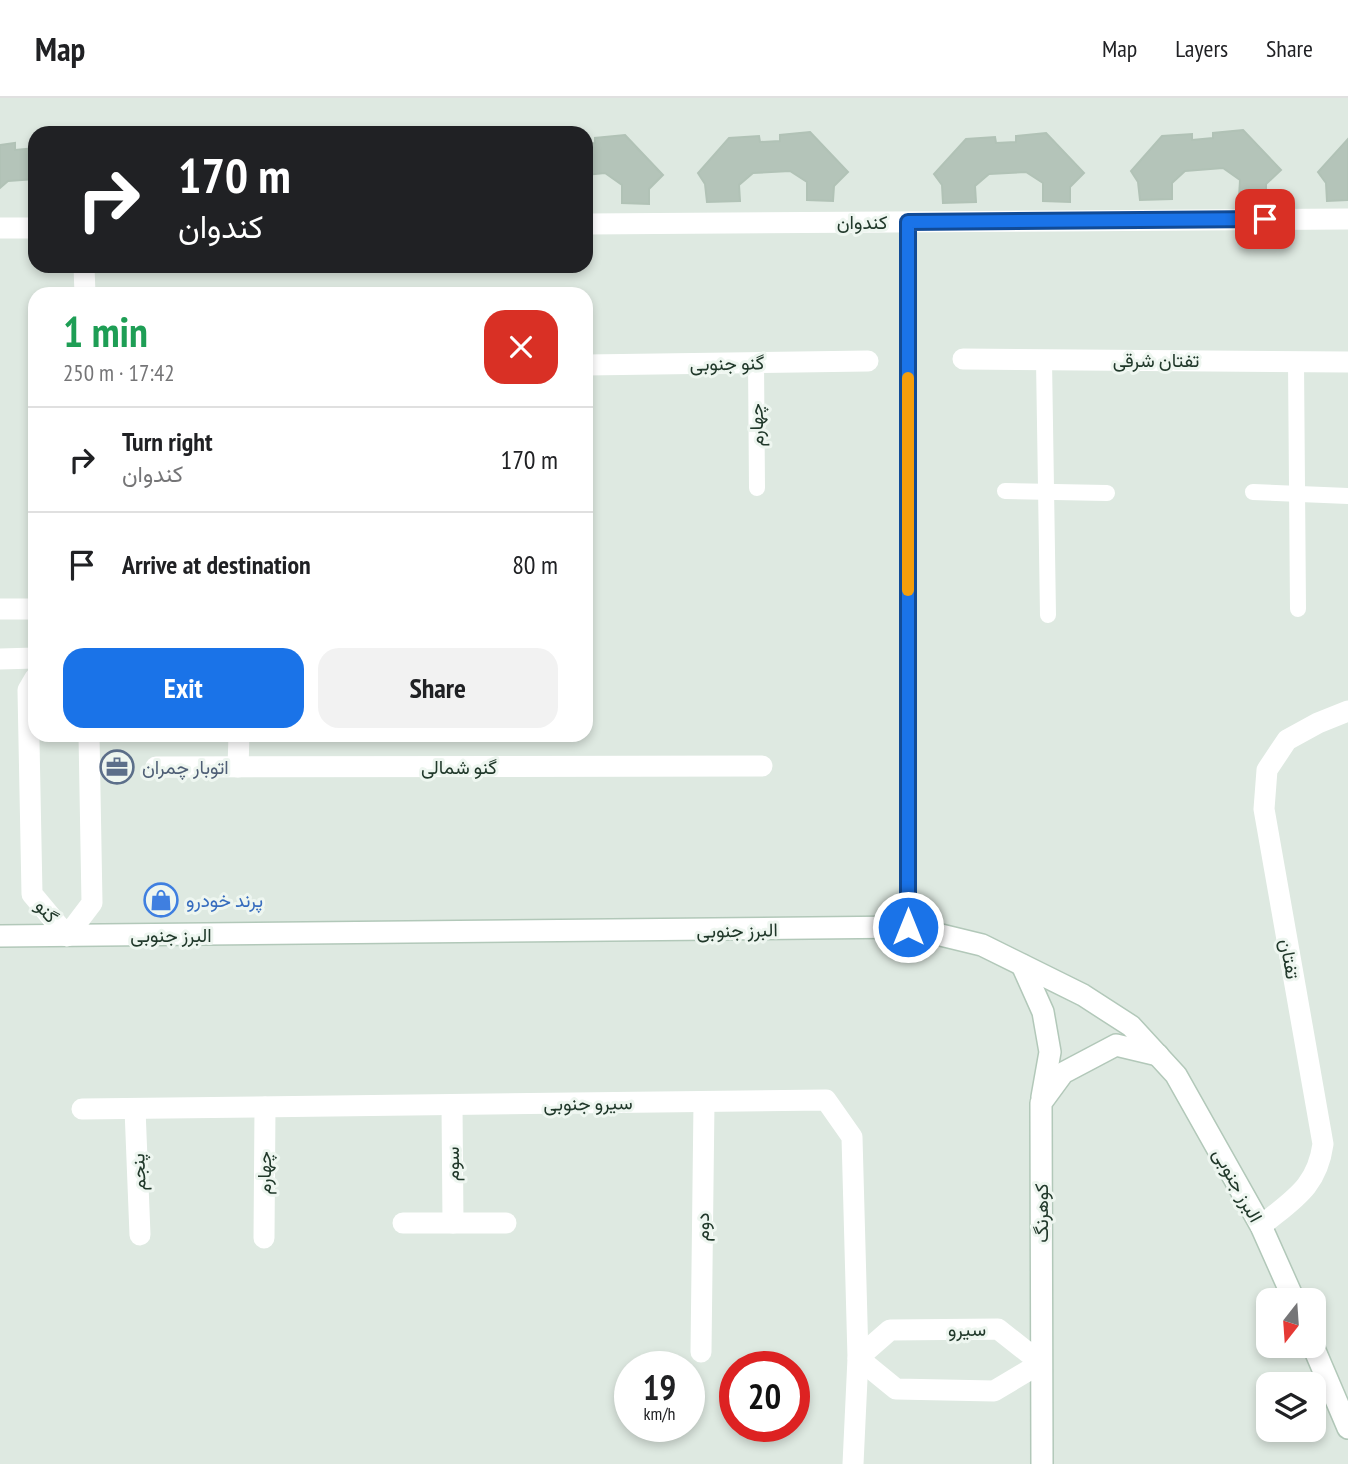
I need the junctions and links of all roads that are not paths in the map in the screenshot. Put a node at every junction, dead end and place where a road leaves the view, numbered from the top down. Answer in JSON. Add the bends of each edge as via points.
{"nodes":[{"id":1,"x":1348,"y":219,"type":"edge"},
{"id":2,"x":908,"y":222,"type":"junction"},
{"id":3,"x":593,"y":224,"type":"edge"},
{"id":4,"x":0,"y":228,"type":"edge"},
{"id":5,"x":28,"y":228,"type":"edge"},
{"id":6,"x":963,"y":359,"type":"dead end"},
{"id":7,"x":1044,"y":360,"type":"junction"},
{"id":8,"x":868,"y":361,"type":"dead end"},
{"id":9,"x":756,"y":362,"type":"junction"},
{"id":10,"x":1296,"y":362,"type":"junction"},
{"id":11,"x":1348,"y":362,"type":"edge"},
{"id":12,"x":593,"y":365,"type":"edge"},
{"id":13,"x":757,"y":488,"type":"dead end"},
{"id":14,"x":1005,"y":491,"type":"dead end"},
{"id":15,"x":1046,"y":492,"type":"junction"},
{"id":16,"x":1253,"y":492,"type":"dead end"},
{"id":17,"x":1107,"y":493,"type":"dead end"},
{"id":18,"x":1297,"y":494,"type":"junction"},
{"id":19,"x":1348,"y":496,"type":"edge"},
{"id":20,"x":0,"y":609,"type":"edge"},
{"id":21,"x":28,"y":609,"type":"edge"},
{"id":22,"x":1298,"y":609,"type":"dead end"},
{"id":23,"x":1048,"y":615,"type":"dead end"},
{"id":24,"x":28,"y":658,"type":"edge"},
{"id":25,"x":0,"y":659,"type":"edge"},
{"id":26,"x":1348,"y":711,"type":"edge"},
{"id":27,"x":29,"y":742,"type":"edge"},
{"id":28,"x":89,"y":742,"type":"edge"},
{"id":29,"x":239,"y":742,"type":"edge"},
{"id":30,"x":156,"y":766,"type":"dead end"},
{"id":31,"x":762,"y":766,"type":"dead end"},
{"id":32,"x":238,"y":767,"type":"junction"},
{"id":33,"x":908,"y":927,"type":"junction"},
{"id":34,"x":0,"y":936,"type":"edge"},
{"id":35,"x":67,"y":936,"type":"junction"},
{"id":36,"x":1023,"y":965,"type":"junction"},
{"id":37,"x":1158,"y":1055,"type":"junction"},
{"id":38,"x":704,"y":1102,"type":"junction"},
{"id":39,"x":1041,"y":1102,"type":"junction"},
{"id":40,"x":452,"y":1105,"type":"junction"},
{"id":41,"x":265,"y":1107,"type":"junction"},
{"id":42,"x":82,"y":1109,"type":"dead end"},
{"id":43,"x":135,"y":1109,"type":"junction"},
{"id":44,"x":403,"y":1223,"type":"dead end"},
{"id":45,"x":453,"y":1223,"type":"junction"},
{"id":46,"x":506,"y":1223,"type":"dead end"},
{"id":47,"x":1261,"y":1226,"type":"junction"},
{"id":48,"x":140,"y":1235,"type":"dead end"},
{"id":49,"x":264,"y":1238,"type":"dead end"},
{"id":50,"x":1289,"y":1288,"type":"edge"},
{"id":51,"x":701,"y":1351,"type":"edge"},
{"id":52,"x":858,"y":1358,"type":"junction"},
{"id":53,"x":1318,"y":1358,"type":"edge"},
{"id":54,"x":1041,"y":1363,"type":"junction"},
{"id":55,"x":1348,"y":1428,"type":"edge"},
{"id":56,"x":853,"y":1464,"type":"edge"},
{"id":57,"x":1042,"y":1464,"type":"edge"}],
"edges":[{"from":1,"to":2,"type":"street","name":"کندوان"},
{"from":2,"to":3,"type":"street","name":"کندوان"},
{"from":2,"to":33,"type":"lane"},
{"from":4,"to":5,"type":"street"},
{"from":6,"to":7,"type":"street","name":"تفتان شرقی"},
{"from":7,"to":10,"type":"street","name":"تفتان شرقی"},
{"from":7,"to":15,"type":"lane"},
{"from":8,"to":9,"type":"street","name":"گنو جنوبی"},
{"from":9,"to":12,"type":"street","name":"گنو جنوبی"},
{"from":9,"to":13,"type":"lane","name":"چهارم"},
{"from":10,"to":11,"type":"street","name":"تفتان شرقی"},
{"from":10,"to":18,"type":"lane"},
{"from":14,"to":15,"type":"lane"},
{"from":15,"to":17,"type":"lane"},
{"from":15,"to":23,"type":"lane"},
{"from":16,"to":18,"type":"lane"},
{"from":18,"to":19,"type":"lane"},
{"from":18,"to":22,"type":"lane"},
{"from":20,"to":21,"type":"street"},
{"from":24,"to":25,"type":"street"},
{"from":26,"to":47,"type":"street","name":"تفتان","via":[[1287,740],[1267,770],[1264,809],[1322,1144],[1320,1163],[1308,1187]]},
{"from":27,"to":35,"type":"street","name":"گنو","via":[[33,894]]},
{"from":28,"to":35,"type":"street","name":"گنو","via":[[92,903]]},
{"from":29,"to":32,"type":"street"},
{"from":30,"to":32,"type":"street","name":"گنو شمالی"},
{"from":31,"to":32,"type":"street","name":"گنو شمالی"},
{"from":33,"to":35,"type":"street","name":"البرز جنوبی"},
{"from":33,"to":36,"type":"street","name":"البرز جنوبی","via":[[982,946]]},
{"from":34,"to":35,"type":"street","name":"البرز جنوبی"},
{"from":36,"to":37,"type":"street","name":"البرز جنوبی","via":[[1131,1026]]},
{"from":36,"to":39,"type":"street","name":"کوهرنگ","via":[[1043,1012],[1050,1052]]},
{"from":37,"to":39,"type":"street","via":[[1116,1045],[1063,1073]]},
{"from":37,"to":47,"type":"street","name":"البرز جنوبی","via":[[1176,1075]]},
{"from":38,"to":40,"type":"street","name":"سیرو جنوبی"},
{"from":38,"to":51,"type":"street","name":"دوم"},
{"from":38,"to":52,"type":"street","name":"سیرو جنوبی","via":[[826,1100],[852,1137]]},
{"from":39,"to":54,"type":"street","name":"کوهرنگ"},
{"from":40,"to":41,"type":"street","name":"سیرو جنوبی"},
{"from":40,"to":45,"type":"street","name":"سوم"},
{"from":41,"to":43,"type":"street","name":"سیرو جنوبی"},
{"from":41,"to":49,"type":"street","name":"چهارم"},
{"from":42,"to":43,"type":"street","name":"سیرو جنوبی"},
{"from":43,"to":48,"type":"street","name":"پنجم"},
{"from":44,"to":45,"type":"street"},
{"from":45,"to":46,"type":"street"},
{"from":47,"to":50,"type":"street","name":"البرز جنوبی"},
{"from":52,"to":54,"type":"street","via":[[896,1389],[994,1391]]},
{"from":52,"to":54,"type":"street","name":"سیرو","via":[[891,1330],[998,1329]]},
{"from":52,"to":56,"type":"street"},
{"from":53,"to":55,"type":"street"},
{"from":54,"to":57,"type":"street","name":"کوهرنگ"}]}
